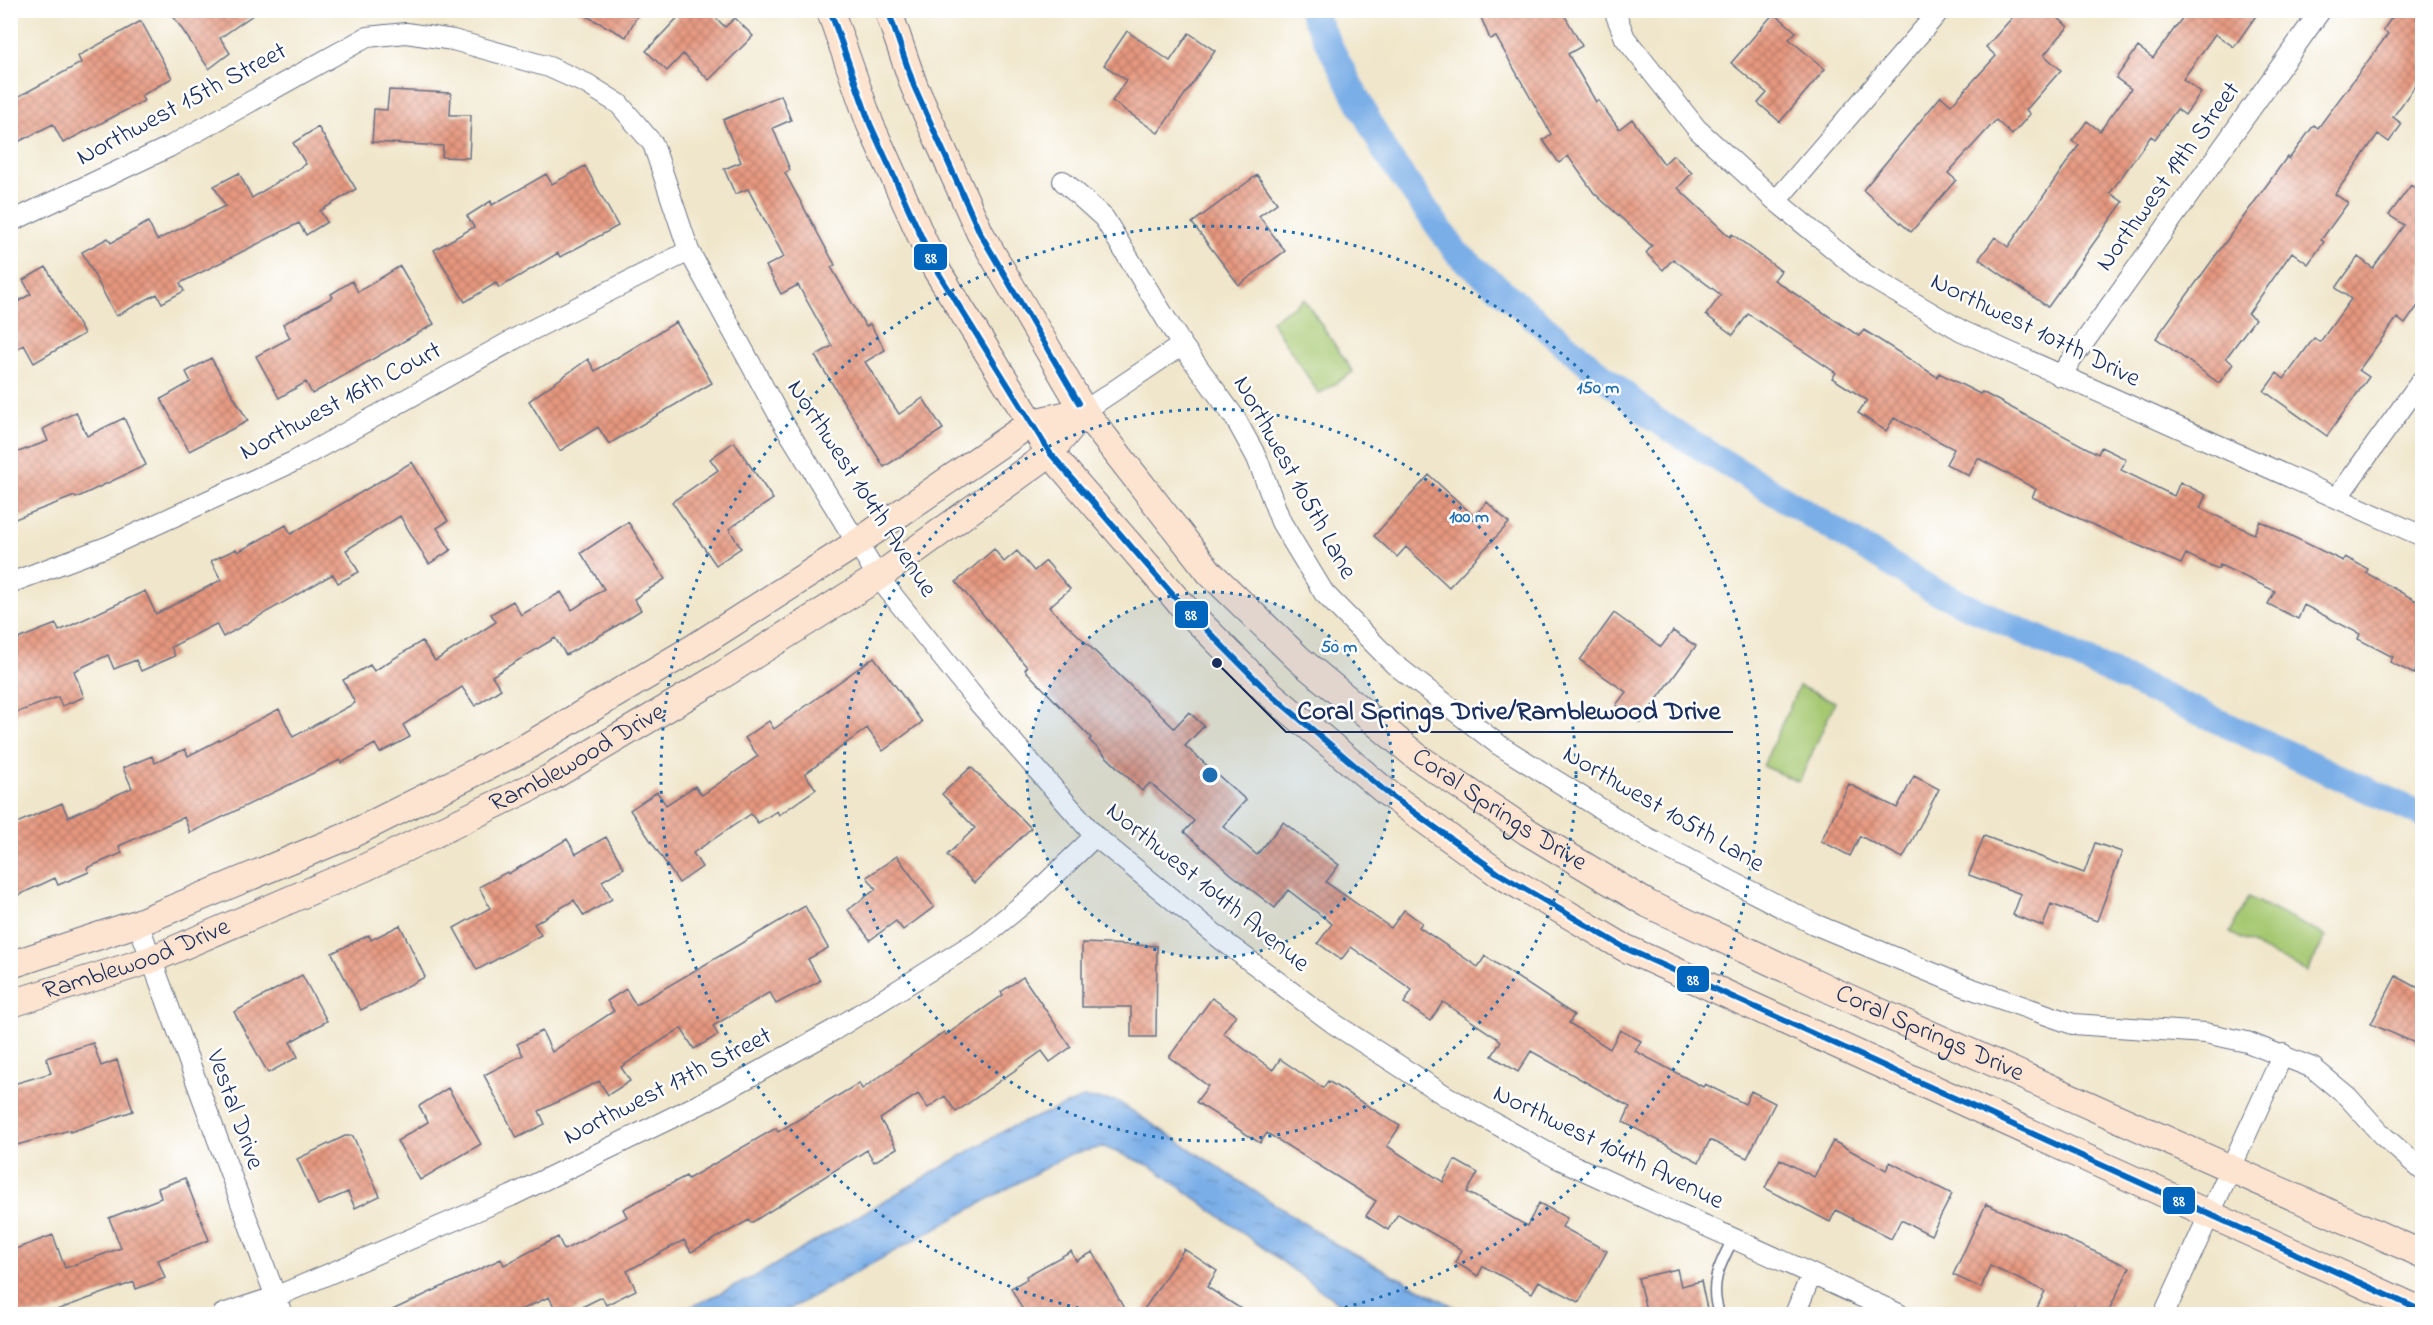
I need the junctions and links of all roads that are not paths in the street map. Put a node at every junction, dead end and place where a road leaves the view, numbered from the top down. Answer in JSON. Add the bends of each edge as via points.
{"nodes":[{"id":1,"x":830,"y":10,"type":"edge"},
{"id":2,"x":888,"y":10,"type":"edge"},
{"id":3,"x":1614,"y":10,"type":"edge"},
{"id":4,"x":1940,"y":10,"type":"edge"},
{"id":5,"x":2321,"y":10,"type":"edge"},
{"id":6,"x":587,"y":84,"type":"joint"},
{"id":7,"x":1063,"y":181,"type":"dead end"},
{"id":8,"x":1776,"y":201,"type":"junction"},
{"id":9,"x":10,"y":222,"type":"edge"},
{"id":10,"x":689,"y":251,"type":"junction"},
{"id":11,"x":1182,"y":345,"type":"junction"},
{"id":12,"x":2060,"y":376,"type":"junction"},
{"id":13,"x":2422,"y":380,"type":"edge"},
{"id":14,"x":1084,"y":411,"type":"junction"},
{"id":15,"x":1031,"y":423,"type":"junction"},
{"id":16,"x":1050,"y":453,"type":"junction"},
{"id":17,"x":2337,"y":498,"type":"junction"},
{"id":18,"x":2422,"y":536,"type":"edge"},
{"id":19,"x":857,"y":543,"type":"junction"},
{"id":20,"x":878,"y":577,"type":"junction"},
{"id":21,"x":10,"y":583,"type":"edge"},
{"id":22,"x":1095,"y":836,"type":"junction"},
{"id":23,"x":138,"y":923,"type":"junction"},
{"id":24,"x":150,"y":960,"type":"junction"},
{"id":25,"x":10,"y":965,"type":"edge"},
{"id":26,"x":10,"y":1004,"type":"edge"},
{"id":27,"x":2283,"y":1054,"type":"junction"},
{"id":28,"x":2230,"y":1167,"type":"junction"},
{"id":29,"x":2422,"y":1170,"type":"edge"},
{"id":30,"x":2209,"y":1214,"type":"junction"},
{"id":31,"x":1733,"y":1239,"type":"junction"},
{"id":32,"x":2422,"y":1254,"type":"edge"},
{"id":33,"x":1811,"y":1275,"type":"junction"},
{"id":34,"x":279,"y":1306,"type":"edge"},
{"id":35,"x":2422,"y":1311,"type":"edge"},
{"id":36,"x":223,"y":1314,"type":"edge"},
{"id":37,"x":1719,"y":1314,"type":"edge"},
{"id":38,"x":1795,"y":1314,"type":"edge"},
{"id":39,"x":1899,"y":1314,"type":"edge"},
{"id":40,"x":2164,"y":1314,"type":"edge"}],
"edges":[{"from":1,"to":15,"type":"main road","name":"Coral Springs Drive","via":[[870,124],[936,268]]},
{"from":2,"to":14,"type":"main road","name":"Coral Springs Drive","via":[[914,86],[980,233]]},
{"from":3,"to":8,"type":"street","name":"Northwest 107th Drive","via":[[1625,38],[1697,129]]},
{"from":4,"to":8,"type":"street"},
{"from":5,"to":12,"type":"street","name":"Northwest 19th Street"},
{"from":6,"to":9,"type":"street","name":"Northwest 15th Street","via":[[549,67],[453,40],[406,33],[367,38],[169,147]]},
{"from":6,"to":10,"type":"street","name":"Northwest 104th Avenue","via":[[619,104],[653,144]]},
{"from":7,"to":11,"type":"street","name":"Northwest 105th Lane","via":[[1104,218]]},
{"from":8,"to":12,"type":"street","name":"Northwest 107th Drive","via":[[1863,273],[1962,331]]},
{"from":10,"to":19,"type":"street","name":"Northwest 104th Avenue","via":[[782,421]]},
{"from":10,"to":21,"type":"street","name":"Northwest 16th Court","via":[[520,336],[295,461],[109,546]]},
{"from":11,"to":14,"type":"street","name":"Ramblewood Drive"},
{"from":11,"to":27,"type":"street","name":"Northwest 105th Lane","via":[[1240,428],[1257,458],[1281,522],[1324,593],[1394,664],[1499,744],[1667,848],[1814,924],[1964,986],[2073,1024],[2205,1033]]},
{"from":12,"to":17,"type":"street","name":"Northwest 107th Drive"},
{"from":13,"to":17,"type":"street"},
{"from":14,"to":15,"type":"main road","name":"Ramblewood Drive"},
{"from":14,"to":16,"type":"main road","name":"Ramblewood Drive"},
{"from":14,"to":28,"type":"main road","name":"Coral Springs Drive","via":[[1210,573],[1300,660],[1416,756],[1528,832],[1648,904],[1833,991]]},
{"from":15,"to":16,"type":"main road","name":"Coral Springs Drive"},
{"from":15,"to":19,"type":"main road","name":"Ramblewood Drive"},
{"from":16,"to":20,"type":"main road","name":"Ramblewood Drive"},
{"from":16,"to":30,"type":"main road","name":"Coral Springs Drive","via":[[1179,602],[1268,692],[1386,792],[1498,873],[1625,948]]},
{"from":17,"to":18,"type":"street","name":"Northwest 107th Drive"},
{"from":19,"to":20,"type":"street","name":"Northwest 104th Avenue"},
{"from":19,"to":23,"type":"main road","name":"Ramblewood Drive","via":[[695,647],[528,746],[350,835]]},
{"from":20,"to":22,"type":"street","name":"Northwest 104th Avenue","via":[[977,701]]},
{"from":20,"to":24,"type":"main road","name":"Ramblewood Drive","via":[[548,779],[364,868]]},
{"from":22,"to":31,"type":"street","name":"Northwest 104th Avenue","via":[[1222,940],[1324,1016],[1446,1096],[1557,1158]]},
{"from":22,"to":34,"type":"street","name":"Northwest 17th Street","via":[[1034,895],[979,940],[834,1030],[702,1103]]},
{"from":23,"to":24,"type":"street","name":"Vestal Drive"},
{"from":23,"to":25,"type":"main road","name":"Ramblewood Drive"},
{"from":24,"to":26,"type":"main road","name":"Ramblewood Drive"},
{"from":24,"to":34,"type":"street","name":"Vestal Drive"},
{"from":27,"to":28,"type":"street"},
{"from":27,"to":29,"type":"street","name":"Northwest 105th Lane","via":[[2313,1068]]},
{"from":28,"to":30,"type":"street"},
{"from":28,"to":32,"type":"main road","name":"Coral Springs Drive"},
{"from":30,"to":35,"type":"main road","name":"Coral Springs Drive"},
{"from":30,"to":40,"type":"street"},
{"from":31,"to":33,"type":"street","name":"Northwest 104th Avenue"},
{"from":31,"to":37,"type":"lane","via":[[1719,1266],[1713,1296]]},
{"from":33,"to":38,"type":"street"},
{"from":33,"to":39,"type":"street","name":"Northwest 104th Avenue"},
{"from":34,"to":36,"type":"street","name":"Northwest 17th Street"}]}
